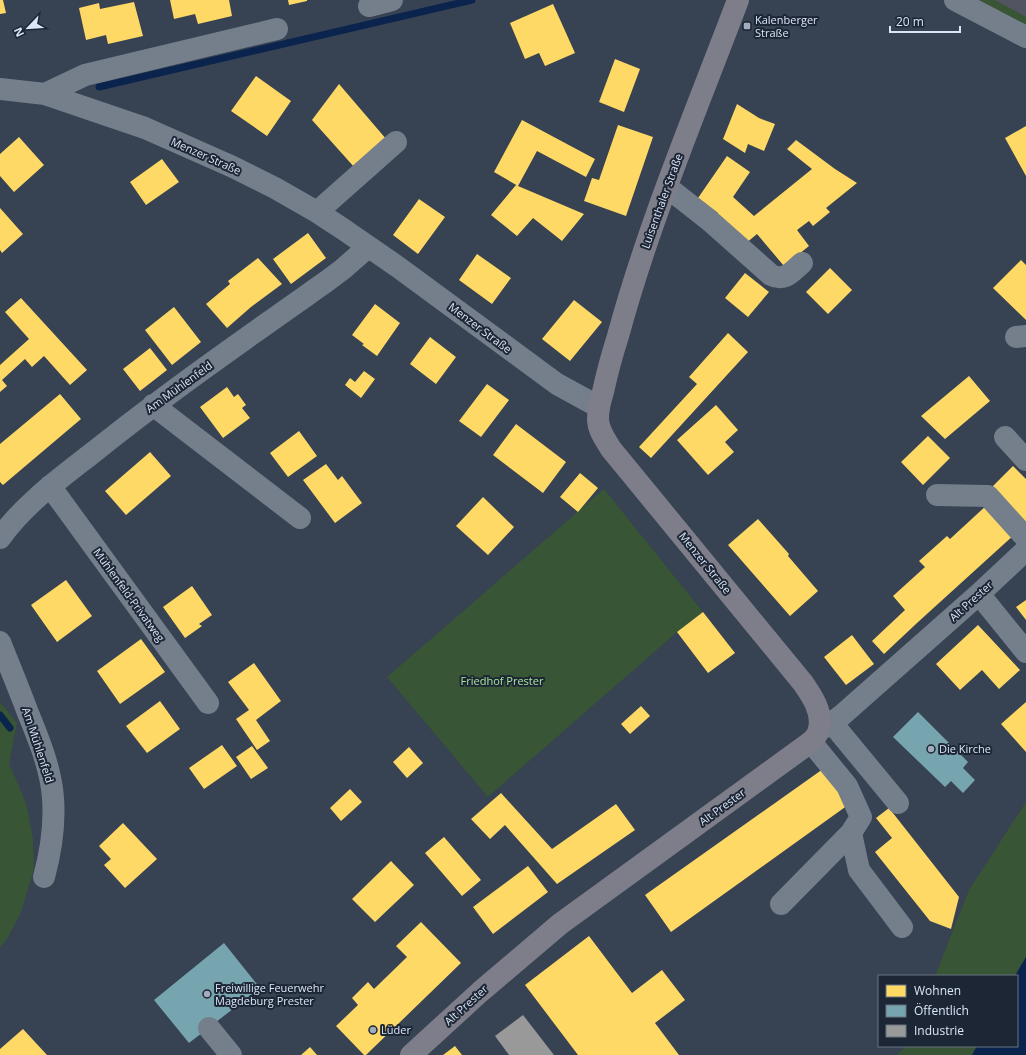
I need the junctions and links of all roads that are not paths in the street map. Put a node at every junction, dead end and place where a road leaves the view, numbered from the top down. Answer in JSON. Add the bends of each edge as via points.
{"nodes":[{"id":1,"x":392,"y":0,"type":"edge"},
{"id":2,"x":738,"y":0,"type":"edge"},
{"id":3,"x":956,"y":0,"type":"edge"},
{"id":4,"x":369,"y":6,"type":"dead end"},
{"id":5,"x":278,"y":29,"type":"dead end"},
{"id":6,"x":1026,"y":37,"type":"edge"},
{"id":7,"x":0,"y":89,"type":"edge"},
{"id":8,"x":45,"y":94,"type":"junction"},
{"id":9,"x":396,"y":142,"type":"dead end"},
{"id":10,"x":667,"y":188,"type":"junction"},
{"id":11,"x":316,"y":212,"type":"junction"},
{"id":12,"x":368,"y":247,"type":"junction"},
{"id":13,"x":802,"y":264,"type":"dead end"},
{"id":14,"x":153,"y":405,"type":"junction"},
{"id":15,"x":599,"y":407,"type":"junction"},
{"id":16,"x":1005,"y":437,"type":"dead end"},
{"id":17,"x":1026,"y":460,"type":"edge"},
{"id":18,"x":50,"y":486,"type":"junction"},
{"id":19,"x":936,"y":495,"type":"dead end"},
{"id":20,"x":300,"y":518,"type":"dead end"},
{"id":21,"x":0,"y":538,"type":"edge"},
{"id":22,"x":1026,"y":538,"type":"edge"},
{"id":23,"x":1026,"y":550,"type":"edge"},
{"id":24,"x":979,"y":594,"type":"junction"},
{"id":25,"x":0,"y":642,"type":"edge"},
{"id":26,"x":1026,"y":652,"type":"edge"},
{"id":27,"x":208,"y":703,"type":"dead end"},
{"id":28,"x":821,"y":731,"type":"junction"},
{"id":29,"x":898,"y":803,"type":"dead end"},
{"id":30,"x":851,"y":833,"type":"junction"},
{"id":31,"x":44,"y":877,"type":"dead end"},
{"id":32,"x":781,"y":904,"type":"dead end"},
{"id":33,"x":902,"y":927,"type":"dead end"},
{"id":34,"x":209,"y":1028,"type":"dead end"},
{"id":35,"x":231,"y":1055,"type":"edge"},
{"id":36,"x":411,"y":1055,"type":"edge"}],
"edges":[{"from":1,"to":4,"type":"street"},
{"from":2,"to":10,"type":"main road","name":"Luisenthaler Straße"},
{"from":3,"to":6,"type":"street"},
{"from":5,"to":8,"type":"street","via":[[85,75]]},
{"from":7,"to":8,"type":"street","name":"Menzer Straße"},
{"from":8,"to":11,"type":"street","name":"Menzer Straße","via":[[145,128],[226,163]]},
{"from":9,"to":11,"type":"street"},
{"from":10,"to":13,"type":"street","via":[[709,220],[771,275],[777,278],[785,277]]},
{"from":10,"to":15,"type":"main road","name":"Luisenthaler Straße","via":[[632,285]]},
{"from":11,"to":12,"type":"street","name":"Menzer Straße"},
{"from":12,"to":14,"type":"street","name":"Am Mühlenfeld","via":[[343,270]]},
{"from":12,"to":15,"type":"street","name":"Menzer Straße","via":[[556,384]]},
{"from":14,"to":18,"type":"street","name":"Am Mühlenfeld"},
{"from":14,"to":20,"type":"street"},
{"from":15,"to":28,"type":"main road","name":"Menzer Straße","via":[[599,425],[605,440],[803,683],[817,705]]},
{"from":16,"to":17,"type":"street"},
{"from":18,"to":21,"type":"street","name":"Am Mühlenfeld","via":[[20,514]]},
{"from":18,"to":27,"type":"street","name":"Mühlenfeld-Privatweg"},
{"from":19,"to":22,"type":"street","via":[[988,496]]},
{"from":23,"to":24,"type":"street","name":"Alt Prester"},
{"from":24,"to":26,"type":"street"},
{"from":24,"to":28,"type":"street","name":"Alt Prester"},
{"from":25,"to":31,"type":"street","name":"Am Mühlenfeld","via":[[37,735],[52,787],[52,838]]},
{"from":28,"to":29,"type":"street"},
{"from":28,"to":30,"type":"street","via":[[861,817]]},
{"from":28,"to":36,"type":"main road","name":"Alt Prester","via":[[560,924]]},
{"from":30,"to":32,"type":"street"},
{"from":30,"to":33,"type":"street","via":[[859,870]]},
{"from":34,"to":35,"type":"street"}]}
